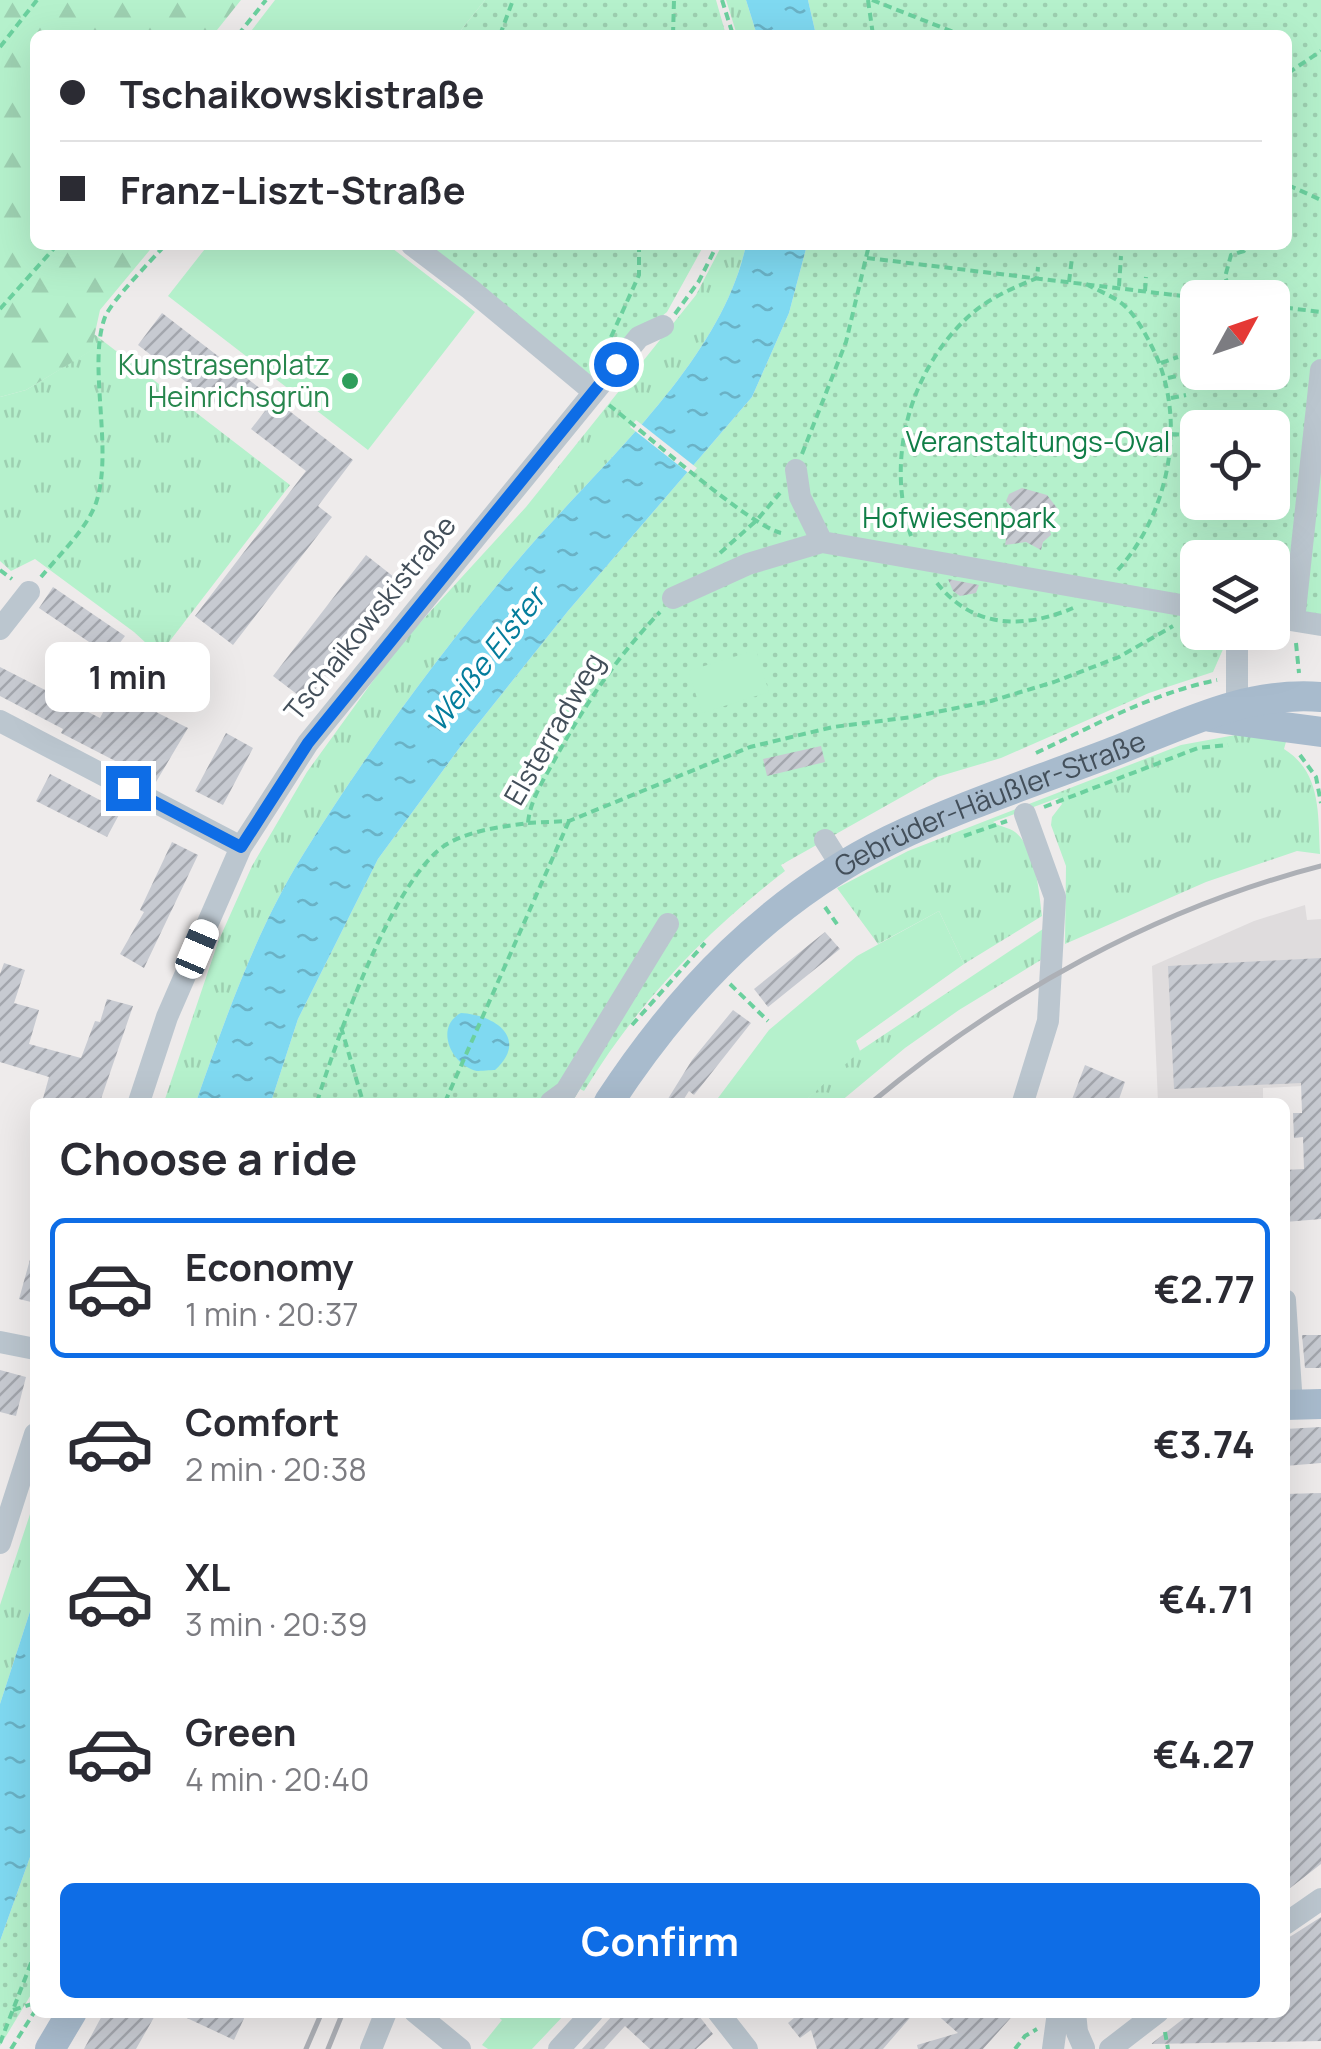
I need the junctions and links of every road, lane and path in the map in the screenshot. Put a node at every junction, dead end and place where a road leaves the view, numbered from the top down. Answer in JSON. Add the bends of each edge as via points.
{"nodes":[{"id":1,"x":37,"y":0,"type":"edge"},
{"id":2,"x":266,"y":0,"type":"edge"},
{"id":3,"x":513,"y":0,"type":"edge"},
{"id":4,"x":674,"y":0,"type":"edge"},
{"id":5,"x":722,"y":0,"type":"edge"},
{"id":6,"x":870,"y":0,"type":"edge"},
{"id":7,"x":242,"y":30,"type":"edge"},
{"id":8,"x":502,"y":30,"type":"edge"},
{"id":9,"x":673,"y":30,"type":"edge"},
{"id":10,"x":731,"y":30,"type":"edge"},
{"id":11,"x":873,"y":30,"type":"edge"},
{"id":12,"x":948,"y":30,"type":"edge"},
{"id":13,"x":0,"y":47,"type":"edge"},
{"id":14,"x":1321,"y":51,"type":"edge"},
{"id":15,"x":1292,"y":70,"type":"edge"},
{"id":16,"x":1292,"y":187,"type":"edge"},
{"id":17,"x":1321,"y":200,"type":"edge"},
{"id":18,"x":53,"y":250,"type":"edge"},
{"id":19,"x":160,"y":250,"type":"edge"},
{"id":20,"x":419,"y":250,"type":"edge"},
{"id":21,"x":640,"y":250,"type":"edge"},
{"id":22,"x":715,"y":250,"type":"edge"},
{"id":23,"x":868,"y":250,"type":"edge"},
{"id":24,"x":1245,"y":250,"type":"edge"},
{"id":25,"x":1122,"y":256,"type":"dead end"},
{"id":26,"x":867,"y":258,"type":"junction"},
{"id":27,"x":1072,"y":258,"type":"dead end"},
{"id":28,"x":1038,"y":267,"type":"dead end"},
{"id":29,"x":1146,"y":277,"type":"dead end"},
{"id":30,"x":1037,"y":278,"type":"junction"},
{"id":31,"x":1226,"y":280,"type":"edge"},
{"id":32,"x":1070,"y":282,"type":"junction"},
{"id":33,"x":1086,"y":284,"type":"junction"},
{"id":34,"x":1177,"y":284,"type":"dead end"},
{"id":35,"x":1118,"y":288,"type":"junction"},
{"id":36,"x":1145,"y":291,"type":"junction"},
{"id":37,"x":1177,"y":294,"type":"junction"},
{"id":38,"x":1180,"y":295,"type":"edge"},
{"id":39,"x":1290,"y":308,"type":"edge"},
{"id":40,"x":0,"y":309,"type":"edge"},
{"id":41,"x":1144,"y":312,"type":"dead end"},
{"id":42,"x":1321,"y":312,"type":"edge"},
{"id":43,"x":1135,"y":319,"type":"junction"},
{"id":44,"x":664,"y":326,"type":"joint"},
{"id":45,"x":606,"y":348,"type":"dead end"},
{"id":46,"x":1178,"y":356,"type":"dead end"},
{"id":47,"x":1161,"y":364,"type":"junction"},
{"id":48,"x":1321,"y":370,"type":"edge"},
{"id":49,"x":1180,"y":376,"type":"edge"},
{"id":50,"x":1166,"y":379,"type":"junction"},
{"id":51,"x":599,"y":396,"type":"junction"},
{"id":52,"x":1186,"y":396,"type":"dead end"},
{"id":53,"x":1170,"y":399,"type":"junction"},
{"id":54,"x":1171,"y":434,"type":"junction"},
{"id":55,"x":1180,"y":434,"type":"edge"},
{"id":56,"x":796,"y":470,"type":"junction"},
{"id":57,"x":1165,"y":478,"type":"junction"},
{"id":58,"x":1172,"y":478,"type":"dead end"},
{"id":59,"x":757,"y":520,"type":"junction"},
{"id":60,"x":770,"y":530,"type":"dead end"},
{"id":61,"x":822,"y":542,"type":"junction"},
{"id":62,"x":716,"y":558,"type":"dead end"},
{"id":63,"x":919,"y":560,"type":"junction"},
{"id":64,"x":1290,"y":572,"type":"edge"},
{"id":65,"x":29,"y":592,"type":"joint"},
{"id":66,"x":1097,"y":592,"type":"junction"},
{"id":67,"x":673,"y":598,"type":"joint"},
{"id":68,"x":1180,"y":610,"type":"edge"},
{"id":69,"x":1180,"y":619,"type":"edge"},
{"id":70,"x":1290,"y":619,"type":"edge"},
{"id":71,"x":1321,"y":625,"type":"edge"},
{"id":72,"x":0,"y":629,"type":"edge"},
{"id":73,"x":1235,"y":650,"type":"edge"},
{"id":74,"x":1298,"y":661,"type":"dead end"},
{"id":75,"x":1299,"y":670,"type":"dead end"},
{"id":76,"x":1321,"y":697,"type":"edge"},
{"id":77,"x":1237,"y":704,"type":"junction"},
{"id":78,"x":1207,"y":716,"type":"junction"},
{"id":79,"x":0,"y":721,"type":"edge"},
{"id":80,"x":1321,"y":732,"type":"edge"},
{"id":81,"x":1230,"y":744,"type":"dead end"},
{"id":82,"x":1298,"y":753,"type":"dead end"},
{"id":83,"x":1321,"y":803,"type":"edge"},
{"id":84,"x":1025,"y":814,"type":"junction"},
{"id":85,"x":569,"y":820,"type":"junction"},
{"id":86,"x":528,"y":823,"type":"junction"},
{"id":87,"x":962,"y":836,"type":"dead end"},
{"id":88,"x":825,"y":840,"type":"dead end"},
{"id":89,"x":241,"y":847,"type":"junction"},
{"id":90,"x":842,"y":867,"type":"junction"},
{"id":91,"x":838,"y":899,"type":"dead end"},
{"id":92,"x":668,"y":924,"type":"dead end"},
{"id":93,"x":839,"y":927,"type":"dead end"},
{"id":94,"x":726,"y":980,"type":"junction"},
{"id":95,"x":768,"y":1021,"type":"dead end"},
{"id":96,"x":341,"y":1027,"type":"junction"},
{"id":97,"x":141,"y":1098,"type":"edge"},
{"id":98,"x":318,"y":1098,"type":"edge"},
{"id":99,"x":362,"y":1098,"type":"edge"},
{"id":100,"x":448,"y":1098,"type":"edge"},
{"id":101,"x":569,"y":1098,"type":"edge"},
{"id":102,"x":612,"y":1098,"type":"edge"},
{"id":103,"x":1024,"y":1098,"type":"edge"},
{"id":104,"x":1290,"y":1335,"type":"edge"},
{"id":105,"x":0,"y":1342,"type":"edge"},
{"id":106,"x":30,"y":1348,"type":"edge"},
{"id":107,"x":1300,"y":1405,"type":"edge"},
{"id":108,"x":30,"y":1450,"type":"edge"},
{"id":109,"x":0,"y":1543,"type":"edge"},
{"id":110,"x":1321,"y":1899,"type":"edge"},
{"id":111,"x":1290,"y":1921,"type":"edge"},
{"id":112,"x":30,"y":1966,"type":"edge"},
{"id":113,"x":30,"y":2005,"type":"edge"},
{"id":114,"x":13,"y":2010,"type":"junction"},
{"id":115,"x":30,"y":2018,"type":"edge"},
{"id":116,"x":68,"y":2018,"type":"edge"},
{"id":117,"x":384,"y":2018,"type":"edge"},
{"id":118,"x":423,"y":2018,"type":"edge"},
{"id":119,"x":587,"y":2018,"type":"edge"},
{"id":120,"x":723,"y":2018,"type":"edge"},
{"id":121,"x":1057,"y":2018,"type":"edge"},
{"id":122,"x":1076,"y":2018,"type":"edge"},
{"id":123,"x":1150,"y":2018,"type":"edge"},
{"id":124,"x":1,"y":2040,"type":"edge"},
{"id":125,"x":11,"y":2049,"type":"edge"},
{"id":126,"x":50,"y":2049,"type":"edge"},
{"id":127,"x":371,"y":2049,"type":"edge"},
{"id":128,"x":460,"y":2049,"type":"edge"},
{"id":129,"x":559,"y":2049,"type":"edge"},
{"id":130,"x":747,"y":2049,"type":"edge"},
{"id":131,"x":1053,"y":2049,"type":"edge"},
{"id":132,"x":1064,"y":2049,"type":"edge"},
{"id":133,"x":1085,"y":2049,"type":"edge"},
{"id":134,"x":1110,"y":2049,"type":"edge"}],
"edges":[{"from":1,"to":13,"type":"path"},
{"from":2,"to":7,"type":"path"},
{"from":3,"to":8,"type":"path"},
{"from":4,"to":9,"type":"path"},
{"from":5,"to":10,"type":"path"},
{"from":6,"to":11,"type":"path"},
{"from":6,"to":12,"type":"path"},
{"from":14,"to":15,"type":"path"},
{"from":16,"to":17,"type":"path"},
{"from":18,"to":40,"type":"path"},
{"from":19,"to":65,"type":"path","via":[[106,316],[98,498]]},
{"from":20,"to":51,"type":"street"},
{"from":21,"to":45,"type":"path","via":[[640,275]]},
{"from":22,"to":44,"type":"path"},
{"from":23,"to":26,"type":"path"},
{"from":24,"to":31,"type":"path","via":[[1231,255]]},
{"from":25,"to":35,"type":"path"},
{"from":26,"to":30,"type":"path"},
{"from":26,"to":56,"type":"path","via":[[846,342]]},
{"from":27,"to":32,"type":"path"},
{"from":28,"to":30,"type":"path"},
{"from":29,"to":36,"type":"path"},
{"from":30,"to":32,"type":"path"},
{"from":30,"to":63,"type":"path","via":[[972,314],[945,341],[913,398],[900,474]]},
{"from":32,"to":33,"type":"path"},
{"from":33,"to":35,"type":"path"},
{"from":33,"to":43,"type":"path","via":[[1123,303]]},
{"from":34,"to":37,"type":"path"},
{"from":35,"to":36,"type":"path"},
{"from":36,"to":37,"type":"path"},
{"from":37,"to":38,"type":"path"},
{"from":39,"to":42,"type":"path"},
{"from":41,"to":43,"type":"path"},
{"from":43,"to":47,"type":"path"},
{"from":44,"to":51,"type":"street","name":"Tschaikowskistraße","via":[[639,337]]},
{"from":46,"to":47,"type":"path"},
{"from":47,"to":50,"type":"path"},
{"from":48,"to":64,"type":"street"},
{"from":49,"to":50,"type":"path"},
{"from":50,"to":53,"type":"path"},
{"from":51,"to":59,"type":"path"},
{"from":51,"to":89,"type":"street","name":"Tschaikowskistraße","via":[[308,743]]},
{"from":52,"to":53,"type":"path"},
{"from":53,"to":54,"type":"path"},
{"from":54,"to":55,"type":"path"},
{"from":54,"to":57,"type":"path"},
{"from":56,"to":59,"type":"path"},
{"from":56,"to":61,"type":"street","via":[[800,497]]},
{"from":57,"to":58,"type":"path"},
{"from":57,"to":66,"type":"path","via":[[1135,548]]},
{"from":59,"to":60,"type":"path"},
{"from":59,"to":62,"type":"path"},
{"from":61,"to":63,"type":"street"},
{"from":61,"to":67,"type":"street","via":[[748,564]]},
{"from":63,"to":66,"type":"street"},
{"from":63,"to":66,"type":"path","via":[[959,604],[1004,622],[1050,618]]},
{"from":65,"to":72,"type":"street"},
{"from":66,"to":68,"type":"street"},
{"from":67,"to":86,"type":"path","name":"Elsterradweg","via":[[622,651],[585,704],[538,789]]},
{"from":69,"to":85,"type":"path","via":[[1119,657],[1054,682],[991,701],[750,747]]},
{"from":70,"to":71,"type":"street"},
{"from":73,"to":77,"type":"street"},
{"from":74,"to":75,"type":"path"},
{"from":76,"to":77,"type":"main road","name":"Gebrüder-Häußler-Straße"},
{"from":77,"to":78,"type":"main road","name":"Gebrüder-Häußler-Straße"},
{"from":78,"to":80,"type":"main road","name":"Gebrüder-Häußler-Straße"},
{"from":78,"to":90,"type":"main road","name":"Gebrüder-Häußler-Straße","via":[[944,817]]},
{"from":79,"to":89,"type":"street"},
{"from":81,"to":84,"type":"path","via":[[1198,748]]},
{"from":82,"to":83,"type":"path","via":[[1316,777]]},
{"from":84,"to":87,"type":"path"},
{"from":84,"to":103,"type":"street","via":[[1055,897],[1048,1020]]},
{"from":85,"to":86,"type":"path"},
{"from":85,"to":100,"type":"path"},
{"from":86,"to":96,"type":"path","name":"Elsterradweg","via":[[468,836],[431,856],[370,961]]},
{"from":88,"to":90,"type":"street"},
{"from":89,"to":97,"type":"street","name":"Tschaikowskistraße","via":[[168,1017]]},
{"from":90,"to":94,"type":"main road","name":"Gebrüder-Häußler-Straße","via":[[780,909]]},
{"from":91,"to":93,"type":"path","via":[[824,908]]},
{"from":92,"to":101,"type":"street"},
{"from":94,"to":95,"type":"path"},
{"from":94,"to":102,"type":"main road","name":"Gebrüder-Häußler-Straße","via":[[654,1036]]},
{"from":96,"to":98,"type":"path","name":"Elsterradweg"},
{"from":96,"to":99,"type":"path"},
{"from":104,"to":107,"type":"street"},
{"from":105,"to":106,"type":"street"},
{"from":108,"to":109,"type":"street"},
{"from":110,"to":111,"type":"street"},
{"from":112,"to":114,"type":"path"},
{"from":113,"to":114,"type":"path"},
{"from":114,"to":124,"type":"path"},
{"from":115,"to":125,"type":"path"},
{"from":116,"to":126,"type":"main road"},
{"from":117,"to":127,"type":"street"},
{"from":118,"to":128,"type":"street"},
{"from":119,"to":129,"type":"street"},
{"from":120,"to":130,"type":"street"},
{"from":121,"to":131,"type":"street"},
{"from":122,"to":133,"type":"street"},
{"from":123,"to":134,"type":"street"},
{"from":132,"to":133,"type":"street"}]}
